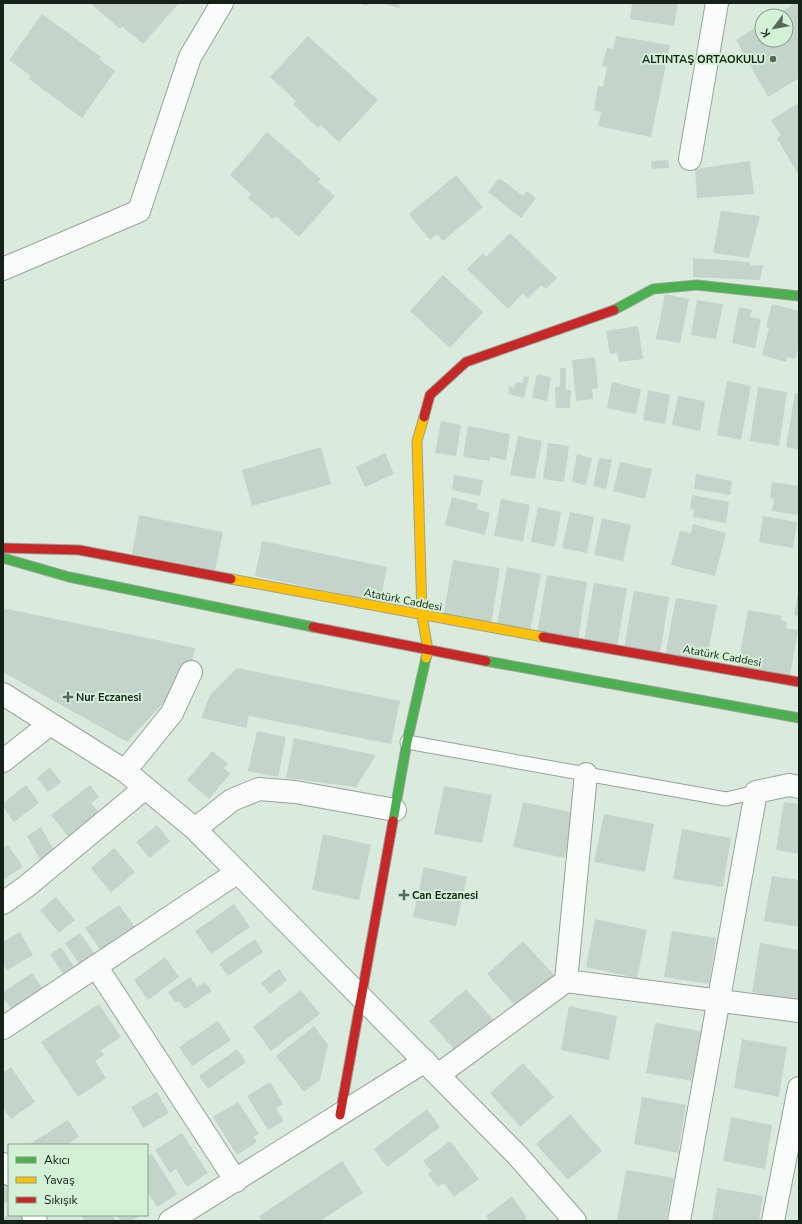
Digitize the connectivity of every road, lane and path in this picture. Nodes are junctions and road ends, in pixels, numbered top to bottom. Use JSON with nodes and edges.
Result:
{"nodes":[{"id":1,"x":222,"y":3,"type":"edge"},
{"id":2,"x":717,"y":3,"type":"edge"},
{"id":3,"x":690,"y":159,"type":"dead end"},
{"id":4,"x":3,"y":268,"type":"edge"},
{"id":5,"x":799,"y":296,"type":"edge"},
{"id":6,"x":3,"y":548,"type":"edge"},
{"id":7,"x":3,"y":558,"type":"edge"},
{"id":8,"x":422,"y":616,"type":"junction"},
{"id":9,"x":428,"y":650,"type":"junction"},
{"id":10,"x":191,"y":672,"type":"dead end"},
{"id":11,"x":799,"y":682,"type":"edge"},
{"id":12,"x":3,"y":694,"type":"edge"},
{"id":13,"x":799,"y":718,"type":"edge"},
{"id":14,"x":50,"y":724,"type":"junction"},
{"id":15,"x":407,"y":742,"type":"junction"},
{"id":16,"x":3,"y":761,"type":"edge"},
{"id":17,"x":125,"y":771,"type":"junction"},
{"id":18,"x":586,"y":774,"type":"junction"},
{"id":19,"x":799,"y":787,"type":"edge"},
{"id":20,"x":145,"y":788,"type":"junction"},
{"id":21,"x":756,"y":792,"type":"junction"},
{"id":22,"x":395,"y":810,"type":"junction"},
{"id":23,"x":195,"y":829,"type":"junction"},
{"id":24,"x":238,"y":872,"type":"junction"},
{"id":25,"x":3,"y":904,"type":"edge"},
{"id":26,"x":96,"y":966,"type":"junction"},
{"id":27,"x":566,"y":980,"type":"junction"},
{"id":28,"x":362,"y":998,"type":"junction"},
{"id":29,"x":719,"y":1001,"type":"junction"},
{"id":30,"x":799,"y":1011,"type":"edge"},
{"id":31,"x":3,"y":1028,"type":"edge"},
{"id":32,"x":431,"y":1068,"type":"junction"},
{"id":33,"x":799,"y":1088,"type":"edge"},
{"id":34,"x":340,"y":1115,"type":"junction"},
{"id":35,"x":236,"y":1181,"type":"junction"},
{"id":36,"x":170,"y":1221,"type":"edge"},
{"id":37,"x":575,"y":1221,"type":"edge"},
{"id":38,"x":679,"y":1221,"type":"edge"},
{"id":39,"x":773,"y":1221,"type":"edge"}],
"edges":[{"from":1,"to":4,"type":"street"},
{"from":2,"to":3,"type":"street"},
{"from":5,"to":8,"type":"main road"},
{"from":6,"to":8,"type":"main road","name":"Atatürk Caddesi"},
{"from":7,"to":9,"type":"main road"},
{"from":8,"to":9,"type":"main road"},
{"from":8,"to":11,"type":"main road","name":"Atatürk Caddesi"},
{"from":9,"to":13,"type":"main road"},
{"from":9,"to":15,"type":"main road"},
{"from":10,"to":17,"type":"street"},
{"from":12,"to":14,"type":"street"},
{"from":14,"to":16,"type":"street"},
{"from":14,"to":17,"type":"street"},
{"from":15,"to":18,"type":"lane"},
{"from":15,"to":22,"type":"main road"},
{"from":17,"to":20,"type":"street"},
{"from":18,"to":21,"type":"lane"},
{"from":18,"to":27,"type":"street"},
{"from":19,"to":21,"type":"street"},
{"from":20,"to":23,"type":"street"},
{"from":20,"to":25,"type":"street"},
{"from":21,"to":29,"type":"street"},
{"from":22,"to":23,"type":"street"},
{"from":22,"to":28,"type":"main road"},
{"from":23,"to":24,"type":"street"},
{"from":24,"to":26,"type":"street"},
{"from":24,"to":28,"type":"street"},
{"from":26,"to":31,"type":"street"},
{"from":26,"to":35,"type":"street"},
{"from":27,"to":29,"type":"street"},
{"from":27,"to":32,"type":"street"},
{"from":28,"to":32,"type":"street"},
{"from":28,"to":34,"type":"main road"},
{"from":29,"to":30,"type":"street"},
{"from":29,"to":38,"type":"street"},
{"from":32,"to":34,"type":"street"},
{"from":32,"to":37,"type":"street"},
{"from":33,"to":39,"type":"street"},
{"from":34,"to":35,"type":"street"},
{"from":35,"to":36,"type":"street"}]}
